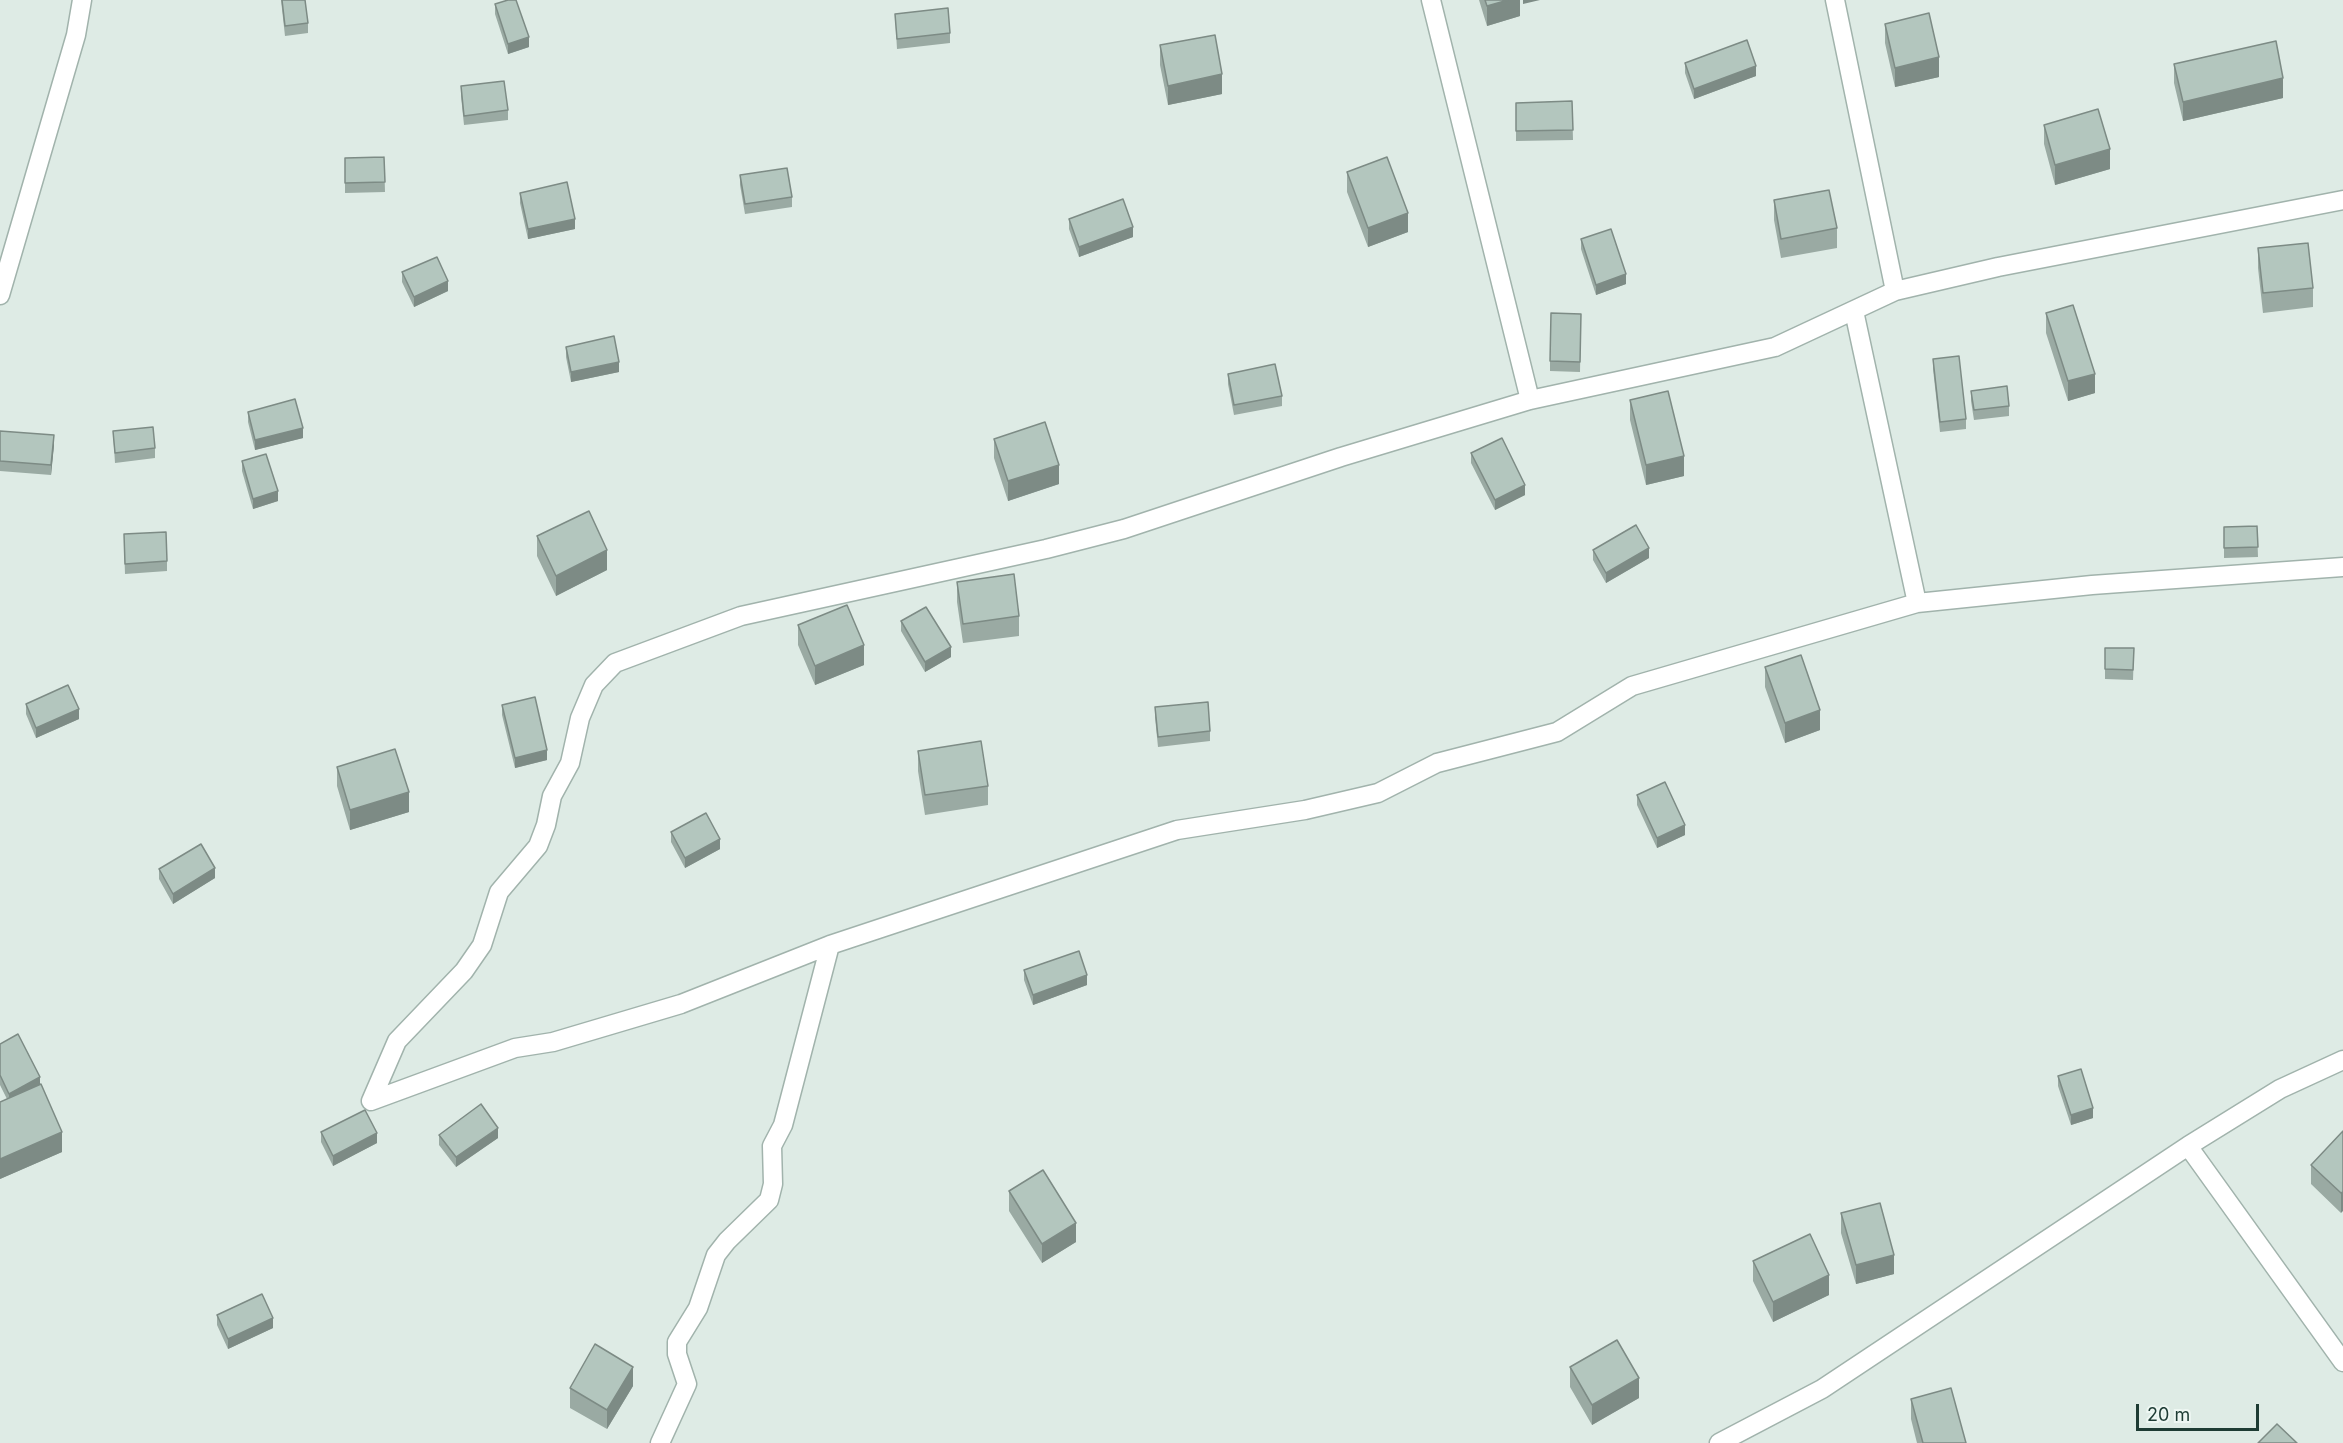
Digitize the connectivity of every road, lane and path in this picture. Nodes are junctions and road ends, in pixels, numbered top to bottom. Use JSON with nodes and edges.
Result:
{"nodes":[{"id":1,"x":82,"y":0,"type":"edge"},
{"id":2,"x":1431,"y":0,"type":"edge"},
{"id":3,"x":1835,"y":0,"type":"edge"},
{"id":4,"x":2343,"y":200,"type":"edge"},
{"id":5,"x":1895,"y":291,"type":"junction"},
{"id":6,"x":0,"y":295,"type":"edge"},
{"id":7,"x":1854,"y":310,"type":"junction"},
{"id":8,"x":1530,"y":400,"type":"junction"},
{"id":9,"x":2343,"y":567,"type":"edge"},
{"id":10,"x":1917,"y":603,"type":"junction"},
{"id":11,"x":830,"y":945,"type":"junction"},
{"id":12,"x":2343,"y":1060,"type":"edge"},
{"id":13,"x":2188,"y":1146,"type":"junction"},
{"id":14,"x":2343,"y":1362,"type":"edge"},
{"id":15,"x":660,"y":1443,"type":"edge"},
{"id":16,"x":1719,"y":1443,"type":"edge"}],
"edges":[{"from":1,"to":6,"type":"street"},
{"from":2,"to":8,"type":"street"},
{"from":3,"to":5,"type":"street"},
{"from":4,"to":5,"type":"street"},
{"from":5,"to":7,"type":"street"},
{"from":7,"to":8,"type":"street"},
{"from":7,"to":10,"type":"street"},
{"from":8,"to":11,"type":"street"},
{"from":9,"to":10,"type":"street"},
{"from":10,"to":11,"type":"street"},
{"from":11,"to":15,"type":"street"},
{"from":12,"to":13,"type":"street"},
{"from":13,"to":14,"type":"street"},
{"from":13,"to":16,"type":"street"}]}
